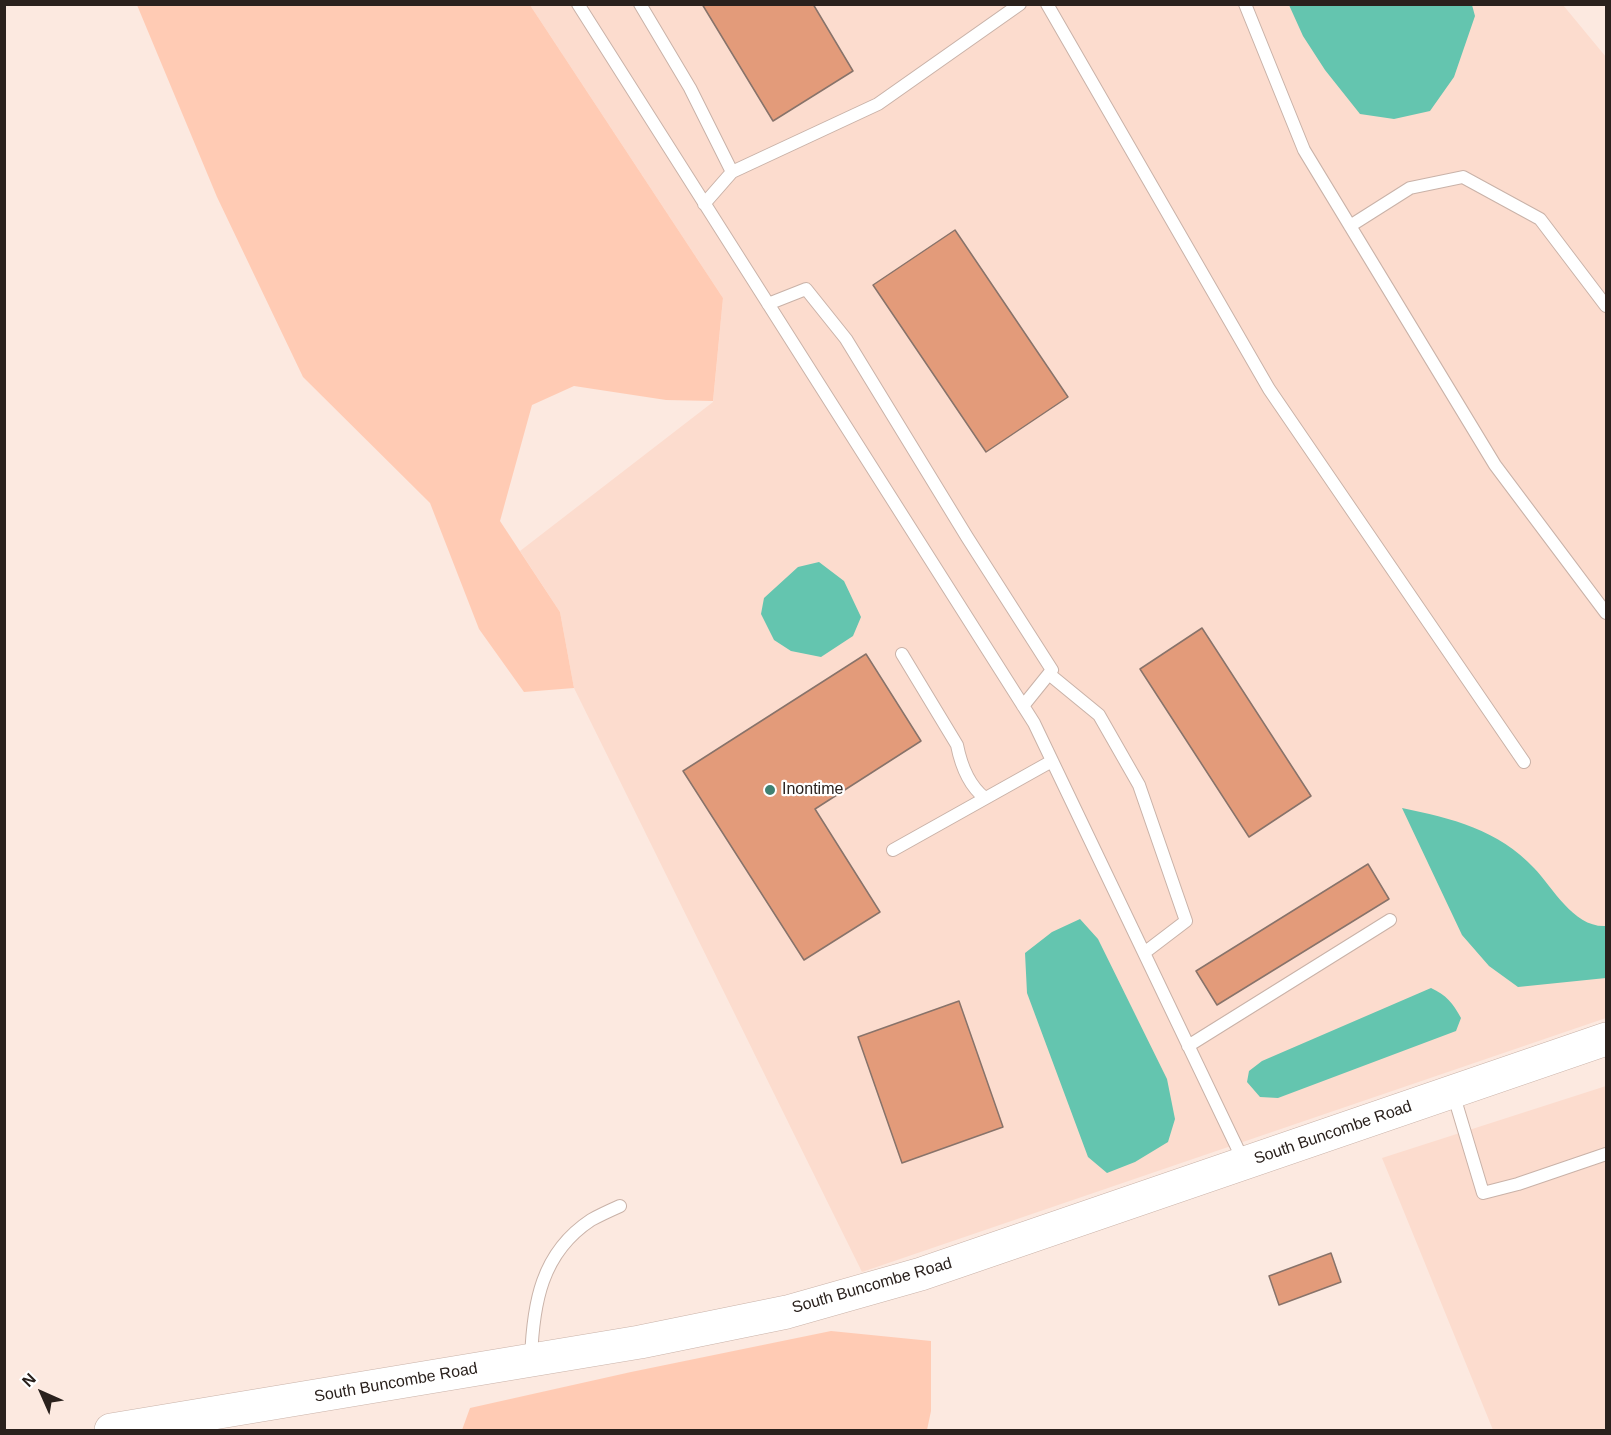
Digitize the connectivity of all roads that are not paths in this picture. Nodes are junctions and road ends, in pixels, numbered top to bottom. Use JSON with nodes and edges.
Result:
{"nodes":[{"id":1,"x":578,"y":4,"type":"edge"},
{"id":2,"x":640,"y":4,"type":"edge"},
{"id":3,"x":1020,"y":4,"type":"edge"},
{"id":4,"x":1047,"y":4,"type":"edge"},
{"id":5,"x":1245,"y":4,"type":"edge"},
{"id":6,"x":732,"y":171,"type":"junction"},
{"id":7,"x":704,"y":204,"type":"junction"},
{"id":8,"x":1350,"y":226,"type":"junction"},
{"id":9,"x":768,"y":304,"type":"junction"},
{"id":10,"x":1606,"y":306,"type":"edge"},
{"id":11,"x":1606,"y":613,"type":"edge"},
{"id":12,"x":902,"y":654,"type":"dead end"},
{"id":13,"x":1049,"y":674,"type":"junction"},
{"id":14,"x":1023,"y":706,"type":"junction"},
{"id":15,"x":1052,"y":761,"type":"junction"},
{"id":16,"x":1524,"y":762,"type":"dead end"},
{"id":17,"x":985,"y":798,"type":"junction"},
{"id":18,"x":892,"y":850,"type":"dead end"},
{"id":19,"x":1390,"y":920,"type":"dead end"},
{"id":20,"x":1144,"y":953,"type":"junction"},
{"id":21,"x":1606,"y":1039,"type":"edge"},
{"id":22,"x":1188,"y":1047,"type":"junction"},
{"id":23,"x":1453,"y":1092,"type":"junction"},
{"id":24,"x":1606,"y":1154,"type":"edge"},
{"id":25,"x":1244,"y":1163,"type":"junction"},
{"id":26,"x":620,"y":1206,"type":"dead end"},
{"id":27,"x":531,"y":1360,"type":"junction"},
{"id":28,"x":111,"y":1431,"type":"edge"}],
"edges":[{"from":1,"to":7,"type":"lane"},
{"from":2,"to":6,"type":"lane"},
{"from":3,"to":6,"type":"lane"},
{"from":4,"to":16,"type":"lane"},
{"from":5,"to":8,"type":"lane"},
{"from":6,"to":7,"type":"lane"},
{"from":7,"to":9,"type":"lane"},
{"from":8,"to":10,"type":"lane"},
{"from":8,"to":11,"type":"lane"},
{"from":9,"to":13,"type":"lane"},
{"from":9,"to":14,"type":"lane"},
{"from":12,"to":17,"type":"lane"},
{"from":13,"to":14,"type":"lane"},
{"from":13,"to":20,"type":"lane"},
{"from":14,"to":15,"type":"lane"},
{"from":15,"to":17,"type":"lane"},
{"from":15,"to":20,"type":"lane"},
{"from":17,"to":18,"type":"lane"},
{"from":19,"to":22,"type":"lane"},
{"from":20,"to":22,"type":"lane"},
{"from":21,"to":23,"type":"main road","name":"South Buncombe Road"},
{"from":22,"to":25,"type":"lane"},
{"from":23,"to":24,"type":"lane"},
{"from":23,"to":25,"type":"main road","name":"South Buncombe Road"},
{"from":25,"to":27,"type":"main road","name":"South Buncombe Road"},
{"from":26,"to":27,"type":"lane"},
{"from":27,"to":28,"type":"main road","name":"South Buncombe Road"}]}
